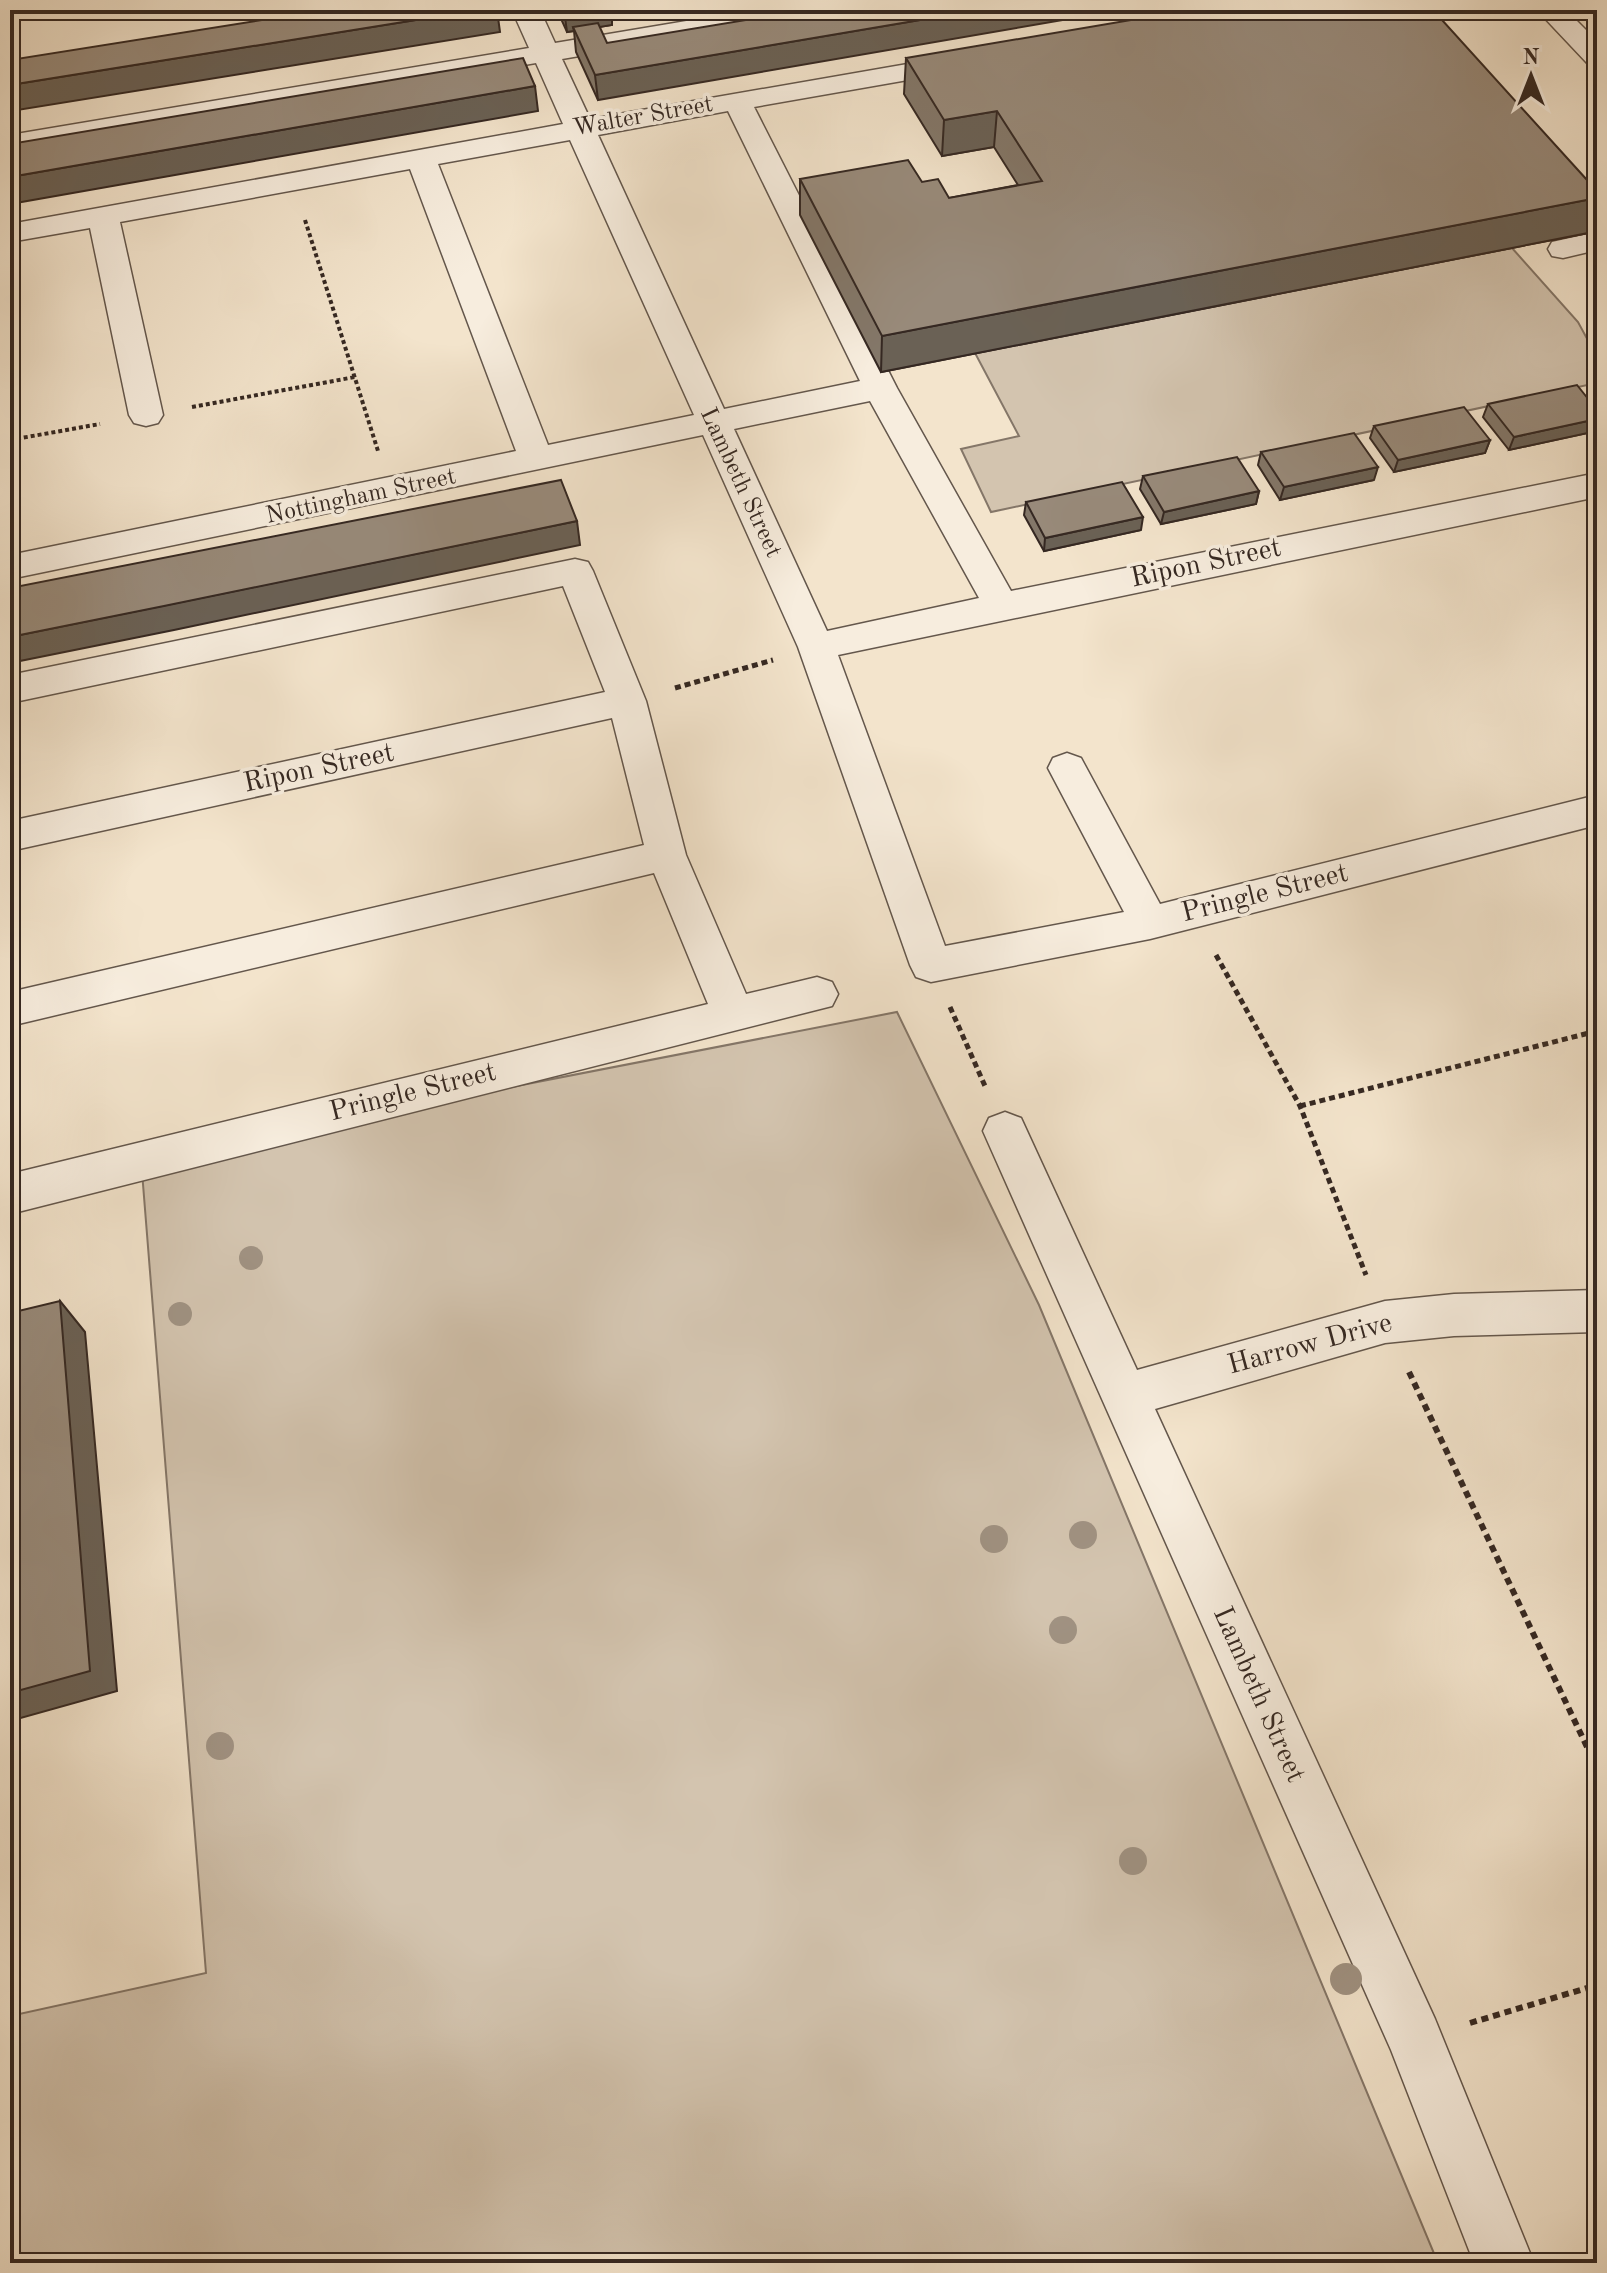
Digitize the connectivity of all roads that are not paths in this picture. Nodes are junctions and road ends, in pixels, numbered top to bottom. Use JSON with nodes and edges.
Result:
{"nodes":[{"id":1,"x":526,"y":10,"type":"edge"},
{"id":2,"x":801,"y":10,"type":"edge"},
{"id":3,"x":1551,"y":10,"type":"edge"},
{"id":4,"x":546,"y":54,"type":"junction"},
{"id":5,"x":999,"y":57,"type":"edge"},
{"id":6,"x":1597,"y":57,"type":"edge"},
{"id":7,"x":737,"y":101,"type":"junction"},
{"id":8,"x":582,"y":128,"type":"junction"},
{"id":9,"x":10,"y":144,"type":"edge"},
{"id":10,"x":421,"y":158,"type":"junction"},
{"id":11,"x":103,"y":216,"type":"junction"},
{"id":12,"x":10,"y":233,"type":"edge"},
{"id":13,"x":1597,"y":241,"type":"edge"},
{"id":14,"x":1563,"y":249,"type":"dead end"},
{"id":15,"x":880,"y":388,"type":"junction"},
{"id":16,"x":146,"y":415,"type":"dead end"},
{"id":17,"x":712,"y":422,"type":"junction"},
{"id":18,"x":537,"y":461,"type":"junction"},
{"id":19,"x":1597,"y":485,"type":"edge"},
{"id":20,"x":10,"y":567,"type":"edge"},
{"id":21,"x":1001,"y":606,"type":"junction"},
{"id":22,"x":816,"y":647,"type":"junction"},
{"id":23,"x":10,"y":689,"type":"edge"},
{"id":24,"x":627,"y":701,"type":"junction"},
{"id":25,"x":1067,"y":768,"type":"dead end"},
{"id":26,"x":1597,"y":810,"type":"edge"},
{"id":27,"x":10,"y":836,"type":"edge"},
{"id":28,"x":666,"y":855,"type":"junction"},
{"id":29,"x":1150,"y":923,"type":"junction"},
{"id":30,"x":931,"y":965,"type":"joint"},
{"id":31,"x":817,"y":994,"type":"dead end"},
{"id":32,"x":10,"y":1009,"type":"edge"},
{"id":33,"x":733,"y":1014,"type":"junction"},
{"id":34,"x":1005,"y":1131,"type":"road end"},
{"id":35,"x":10,"y":1194,"type":"edge"},
{"id":36,"x":1597,"y":1311,"type":"edge"},
{"id":37,"x":1122,"y":1396,"type":"junction"},
{"id":38,"x":1504,"y":2263,"type":"edge"}],
"edges":[{"from":1,"to":4,"type":"street","name":"Lambeth Street"},
{"from":2,"to":4,"type":"street"},
{"from":3,"to":6,"type":"street"},
{"from":4,"to":8,"type":"street","name":"Lambeth Street"},
{"from":4,"to":9,"type":"street"},
{"from":5,"to":7,"type":"street","name":"Walter Street"},
{"from":7,"to":8,"type":"street","name":"Walter Street"},
{"from":7,"to":15,"type":"street"},
{"from":8,"to":10,"type":"street","name":"Walter Street"},
{"from":8,"to":17,"type":"street","name":"Lambeth Street"},
{"from":10,"to":11,"type":"street","name":"Walter Street"},
{"from":10,"to":18,"type":"street"},
{"from":11,"to":12,"type":"street","name":"Walter Street"},
{"from":11,"to":16,"type":"street"},
{"from":13,"to":14,"type":"street"},
{"from":15,"to":17,"type":"street","name":"Nottingham Street"},
{"from":15,"to":21,"type":"street"},
{"from":17,"to":18,"type":"street","name":"Nottingham Street"},
{"from":17,"to":22,"type":"street","name":"Lambeth Street"},
{"from":18,"to":20,"type":"street","name":"Nottingham Street"},
{"from":19,"to":21,"type":"street","name":"Ripon Street"},
{"from":21,"to":22,"type":"street","name":"Ripon Street"},
{"from":22,"to":30,"type":"street","name":"Lambeth Street"},
{"from":23,"to":24,"type":"street"},
{"from":24,"to":27,"type":"street","name":"Ripon Street"},
{"from":24,"to":28,"type":"street"},
{"from":25,"to":29,"type":"street"},
{"from":26,"to":29,"type":"street","name":"Pringle Street"},
{"from":28,"to":32,"type":"street"},
{"from":28,"to":33,"type":"street"},
{"from":29,"to":30,"type":"street","name":"Pringle Street"},
{"from":31,"to":33,"type":"street","name":"Pringle Street"},
{"from":33,"to":35,"type":"street","name":"Pringle Street"},
{"from":34,"to":37,"type":"street","name":"Lambeth Street"},
{"from":36,"to":37,"type":"street","name":"Harrow Drive"},
{"from":37,"to":38,"type":"street","name":"Lambeth Street"}]}
